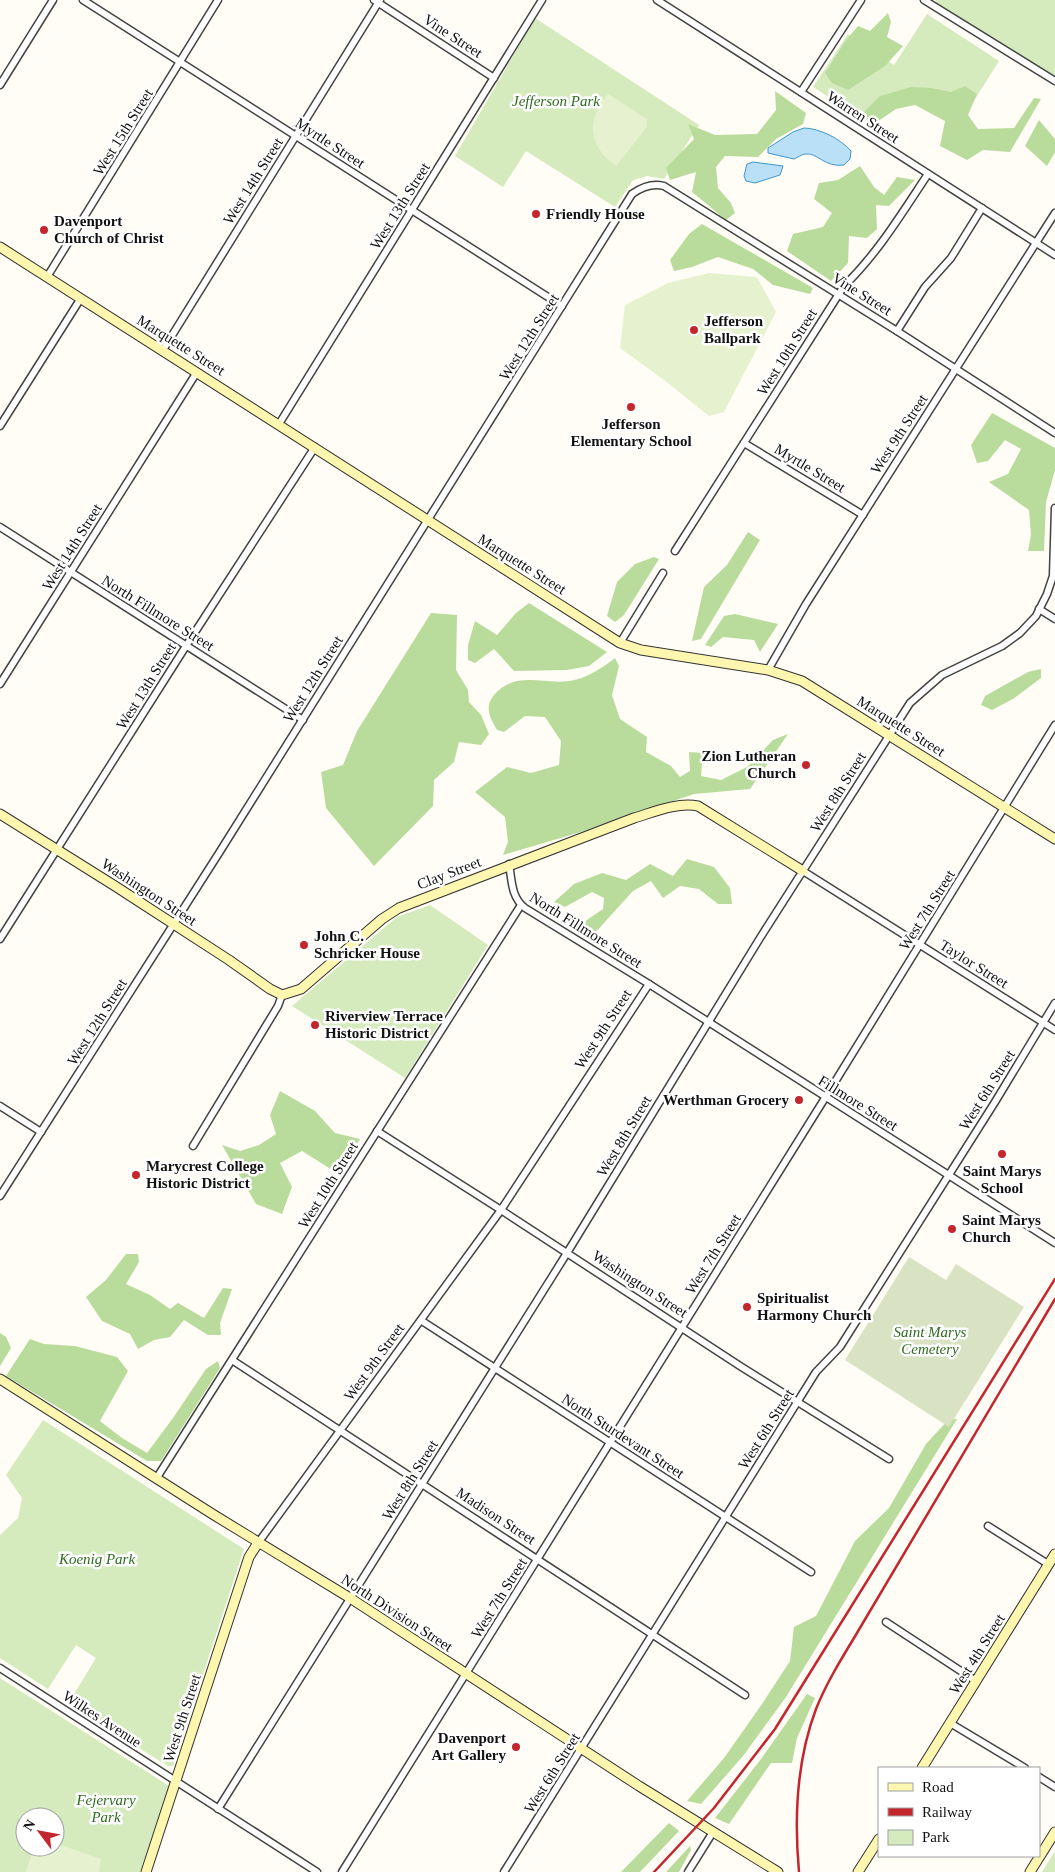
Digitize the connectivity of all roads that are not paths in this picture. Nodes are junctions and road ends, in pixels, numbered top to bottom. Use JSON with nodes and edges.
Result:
{"nodes":[{"id":1,"x":53,"y":0,"type":"edge"},
{"id":2,"x":83,"y":0,"type":"edge"},
{"id":3,"x":218,"y":0,"type":"edge"},
{"id":4,"x":542,"y":0,"type":"edge"},
{"id":5,"x":657,"y":0,"type":"edge"},
{"id":6,"x":860,"y":0,"type":"edge"},
{"id":7,"x":924,"y":0,"type":"edge"},
{"id":8,"x":378,"y":1,"type":"edge"},
{"id":9,"x":181,"y":62,"type":"junction"},
{"id":10,"x":494,"y":78,"type":"junction"},
{"id":11,"x":1055,"y":81,"type":"edge"},
{"id":12,"x":0,"y":85,"type":"edge"},
{"id":13,"x":801,"y":92,"type":"junction"},
{"id":14,"x":296,"y":136,"type":"junction"},
{"id":15,"x":928,"y":174,"type":"junction"},
{"id":16,"x":653,"y":185,"type":"joint"},
{"id":17,"x":982,"y":208,"type":"junction"},
{"id":18,"x":412,"y":210,"type":"junction"},
{"id":19,"x":1055,"y":213,"type":"edge"},
{"id":20,"x":1036,"y":243,"type":"junction"},
{"id":21,"x":0,"y":247,"type":"edge"},
{"id":22,"x":1055,"y":255,"type":"edge"},
{"id":23,"x":47,"y":277,"type":"junction"},
{"id":24,"x":839,"y":294,"type":"junction"},
{"id":25,"x":81,"y":298,"type":"junction"},
{"id":26,"x":562,"y":306,"type":"junction"},
{"id":27,"x":897,"y":331,"type":"junction"},
{"id":28,"x":163,"y":350,"type":"junction"},
{"id":29,"x":956,"y":369,"type":"junction"},
{"id":30,"x":197,"y":372,"type":"junction"},
{"id":31,"x":279,"y":424,"type":"junction"},
{"id":32,"x":0,"y":426,"type":"edge"},
{"id":33,"x":1055,"y":434,"type":"edge"},
{"id":34,"x":744,"y":443,"type":"junction"},
{"id":35,"x":315,"y":447,"type":"junction"},
{"id":36,"x":1055,"y":508,"type":"edge"},
{"id":37,"x":863,"y":515,"type":"junction"},
{"id":38,"x":428,"y":520,"type":"junction"},
{"id":39,"x":0,"y":528,"type":"edge"},
{"id":40,"x":676,"y":551,"type":"dead end"},
{"id":41,"x":70,"y":573,"type":"junction"},
{"id":42,"x":663,"y":573,"type":"dead end"},
{"id":43,"x":1039,"y":609,"type":"junction"},
{"id":44,"x":1055,"y":619,"type":"edge"},
{"id":45,"x":620,"y":643,"type":"junction"},
{"id":46,"x":186,"y":646,"type":"junction"},
{"id":47,"x":768,"y":670,"type":"junction"},
{"id":48,"x":0,"y":684,"type":"edge"},
{"id":49,"x":303,"y":720,"type":"junction"},
{"id":50,"x":1055,"y":725,"type":"edge"},
{"id":51,"x":889,"y":735,"type":"junction"},
{"id":52,"x":1005,"y":807,"type":"junction"},
{"id":53,"x":0,"y":814,"type":"edge"},
{"id":54,"x":1055,"y":838,"type":"edge"},
{"id":55,"x":57,"y":849,"type":"junction"},
{"id":56,"x":509,"y":864,"type":"junction"},
{"id":57,"x":803,"y":871,"type":"junction"},
{"id":58,"x":521,"y":905,"type":"junction"},
{"id":59,"x":173,"y":924,"type":"junction"},
{"id":60,"x":0,"y":940,"type":"edge"},
{"id":61,"x":920,"y":945,"type":"junction"},
{"id":62,"x":649,"y":984,"type":"junction"},
{"id":63,"x":282,"y":995,"type":"junction"},
{"id":64,"x":1055,"y":1003,"type":"edge"},
{"id":65,"x":708,"y":1022,"type":"junction"},
{"id":66,"x":1043,"y":1022,"type":"junction"},
{"id":67,"x":1055,"y":1030,"type":"edge"},
{"id":68,"x":825,"y":1098,"type":"junction"},
{"id":69,"x":0,"y":1106,"type":"edge"},
{"id":70,"x":41,"y":1132,"type":"junction"},
{"id":71,"x":377,"y":1132,"type":"junction"},
{"id":72,"x":193,"y":1146,"type":"dead end"},
{"id":73,"x":949,"y":1175,"type":"junction"},
{"id":74,"x":0,"y":1196,"type":"edge"},
{"id":75,"x":501,"y":1210,"type":"junction"},
{"id":76,"x":1055,"y":1243,"type":"edge"},
{"id":77,"x":567,"y":1253,"type":"junction"},
{"id":78,"x":422,"y":1321,"type":"junction"},
{"id":79,"x":681,"y":1328,"type":"junction"},
{"id":80,"x":232,"y":1360,"type":"junction"},
{"id":81,"x":495,"y":1368,"type":"junction"},
{"id":82,"x":0,"y":1379,"type":"edge"},
{"id":83,"x":798,"y":1402,"type":"junction"},
{"id":84,"x":341,"y":1430,"type":"junction"},
{"id":85,"x":610,"y":1442,"type":"junction"},
{"id":86,"x":889,"y":1459,"type":"dead end"},
{"id":87,"x":156,"y":1478,"type":"junction"},
{"id":88,"x":422,"y":1483,"type":"junction"},
{"id":89,"x":726,"y":1517,"type":"junction"},
{"id":90,"x":988,"y":1526,"type":"dead end"},
{"id":91,"x":258,"y":1543,"type":"junction"},
{"id":92,"x":1055,"y":1554,"type":"edge"},
{"id":93,"x":539,"y":1559,"type":"junction"},
{"id":94,"x":1048,"y":1564,"type":"junction"},
{"id":95,"x":811,"y":1572,"type":"dead end"},
{"id":96,"x":350,"y":1598,"type":"junction"},
{"id":97,"x":886,"y":1622,"type":"dead end"},
{"id":98,"x":653,"y":1633,"type":"junction"},
{"id":99,"x":0,"y":1668,"type":"edge"},
{"id":100,"x":466,"y":1673,"type":"junction"},
{"id":101,"x":976,"y":1681,"type":"junction"},
{"id":102,"x":745,"y":1694,"type":"dead end"},
{"id":103,"x":950,"y":1723,"type":"junction"},
{"id":104,"x":582,"y":1749,"type":"junction"},
{"id":105,"x":923,"y":1767,"type":"edge"},
{"id":106,"x":1023,"y":1767,"type":"edge"},
{"id":107,"x":1040,"y":1777,"type":"edge"},
{"id":108,"x":176,"y":1782,"type":"junction"},
{"id":109,"x":1055,"y":1786,"type":"edge"},
{"id":110,"x":218,"y":1809,"type":"junction"},
{"id":111,"x":713,"y":1832,"type":"junction"},
{"id":112,"x":1055,"y":1832,"type":"edge"},
{"id":113,"x":878,"y":1841,"type":"edge"},
{"id":114,"x":1040,"y":1856,"type":"edge"},
{"id":115,"x":1039,"y":1857,"type":"edge"},
{"id":116,"x":146,"y":1872,"type":"edge"},
{"id":117,"x":317,"y":1872,"type":"edge"},
{"id":118,"x":342,"y":1872,"type":"edge"},
{"id":119,"x":504,"y":1872,"type":"edge"},
{"id":120,"x":688,"y":1872,"type":"edge"},
{"id":121,"x":778,"y":1872,"type":"edge"},
{"id":122,"x":858,"y":1872,"type":"edge"},
{"id":123,"x":1030,"y":1872,"type":"edge"}],
"edges":[{"from":1,"to":12,"type":"street"},
{"from":2,"to":9,"type":"street","name":"Myrtle Street"},
{"from":3,"to":9,"type":"street","name":"West 15th Street"},
{"from":4,"to":10,"type":"street","name":"West 13th Street"},
{"from":5,"to":13,"type":"street","name":"Warren Street"},
{"from":6,"to":13,"type":"street"},
{"from":7,"to":11,"type":"street"},
{"from":8,"to":10,"type":"street","name":"Vine Street"},
{"from":8,"to":14,"type":"street","name":"West 14th Street"},
{"from":9,"to":14,"type":"street","name":"Myrtle Street"},
{"from":9,"to":23,"type":"street","name":"West 15th Street"},
{"from":10,"to":18,"type":"street","name":"West 13th Street"},
{"from":13,"to":15,"type":"street","name":"Warren Street"},
{"from":14,"to":18,"type":"street","name":"Myrtle Street"},
{"from":14,"to":28,"type":"street","name":"West 14th Street"},
{"from":15,"to":17,"type":"street","name":"Warren Street"},
{"from":15,"to":24,"type":"street","name":"West 10th Street"},
{"from":16,"to":24,"type":"street","name":"Vine Street"},
{"from":16,"to":26,"type":"street","name":"West 12th Street"},
{"from":17,"to":20,"type":"street","name":"Warren Street"},
{"from":17,"to":27,"type":"street"},
{"from":18,"to":26,"type":"street","name":"Myrtle Street"},
{"from":18,"to":31,"type":"street","name":"West 13th Street"},
{"from":19,"to":20,"type":"street","name":"West 9th Street"},
{"from":20,"to":22,"type":"street","name":"Warren Street"},
{"from":20,"to":29,"type":"street","name":"West 9th Street"},
{"from":21,"to":23,"type":"street","name":"Marquette Street"},
{"from":23,"to":25,"type":"street","name":"Marquette Street"},
{"from":24,"to":27,"type":"street","name":"Vine Street"},
{"from":24,"to":34,"type":"street","name":"West 10th Street"},
{"from":25,"to":28,"type":"street","name":"Marquette Street"},
{"from":25,"to":32,"type":"street"},
{"from":26,"to":38,"type":"street","name":"West 12th Street"},
{"from":27,"to":29,"type":"street","name":"Vine Street"},
{"from":28,"to":30,"type":"street","name":"Marquette Street"},
{"from":29,"to":33,"type":"street","name":"Vine Street"},
{"from":29,"to":37,"type":"street","name":"West 9th Street"},
{"from":30,"to":31,"type":"street","name":"Marquette Street"},
{"from":30,"to":41,"type":"street","name":"West 14th Street"},
{"from":31,"to":35,"type":"street","name":"Marquette Street"},
{"from":34,"to":37,"type":"street","name":"Myrtle Street"},
{"from":34,"to":40,"type":"street","name":"West 10th Street"},
{"from":35,"to":38,"type":"street","name":"Marquette Street"},
{"from":35,"to":46,"type":"street","name":"West 13th Street"},
{"from":36,"to":43,"type":"street","name":"West 8th Street"},
{"from":37,"to":47,"type":"street","name":"West 9th Street"},
{"from":38,"to":45,"type":"street","name":"Marquette Street"},
{"from":38,"to":49,"type":"street","name":"West 12th Street"},
{"from":39,"to":41,"type":"street","name":"North Fillmore Street"},
{"from":41,"to":46,"type":"street","name":"North Fillmore Street"},
{"from":41,"to":48,"type":"street","name":"West 14th Street"},
{"from":42,"to":45,"type":"street"},
{"from":43,"to":44,"type":"street"},
{"from":43,"to":51,"type":"street","name":"West 8th Street"},
{"from":45,"to":47,"type":"street","name":"Marquette Street"},
{"from":46,"to":49,"type":"street","name":"North Fillmore Street"},
{"from":46,"to":55,"type":"street","name":"West 13th Street"},
{"from":47,"to":51,"type":"street","name":"Marquette Street"},
{"from":49,"to":59,"type":"street","name":"West 12th Street"},
{"from":50,"to":52,"type":"street","name":"West 7th Street"},
{"from":51,"to":52,"type":"street","name":"Marquette Street"},
{"from":51,"to":57,"type":"street","name":"West 8th Street"},
{"from":52,"to":54,"type":"street","name":"Marquette Street"},
{"from":52,"to":61,"type":"street","name":"West 7th Street"},
{"from":53,"to":55,"type":"street","name":"Washington Street"},
{"from":55,"to":59,"type":"street","name":"Washington Street"},
{"from":55,"to":60,"type":"street","name":"West 13th Street"},
{"from":56,"to":57,"type":"street","name":"Clay Street"},
{"from":56,"to":58,"type":"street","name":"North Fillmore Street"},
{"from":56,"to":63,"type":"street","name":"Clay Street"},
{"from":57,"to":61,"type":"street","name":"Taylor Street"},
{"from":57,"to":65,"type":"street","name":"West 8th Street"},
{"from":58,"to":62,"type":"street","name":"North Fillmore Street"},
{"from":58,"to":71,"type":"street","name":"West 10th Street"},
{"from":59,"to":63,"type":"street","name":"Washington Street"},
{"from":59,"to":70,"type":"street","name":"West 12th Street"},
{"from":61,"to":66,"type":"street","name":"Taylor Street"},
{"from":61,"to":68,"type":"street","name":"West 7th Street"},
{"from":62,"to":65,"type":"street","name":"Fillmore Street"},
{"from":62,"to":75,"type":"street","name":"West 9th Street"},
{"from":63,"to":72,"type":"street"},
{"from":64,"to":66,"type":"street","name":"West 6th Street"},
{"from":65,"to":68,"type":"street","name":"Fillmore Street"},
{"from":65,"to":77,"type":"street","name":"West 8th Street"},
{"from":66,"to":67,"type":"street","name":"Taylor Street"},
{"from":66,"to":73,"type":"street","name":"West 6th Street"},
{"from":68,"to":73,"type":"street","name":"Fillmore Street"},
{"from":68,"to":79,"type":"street","name":"West 7th Street"},
{"from":69,"to":70,"type":"street"},
{"from":70,"to":74,"type":"street","name":"West 12th Street"},
{"from":71,"to":75,"type":"street","name":"Washington Street"},
{"from":71,"to":80,"type":"street","name":"West 10th Street"},
{"from":73,"to":76,"type":"street","name":"Fillmore Street"},
{"from":73,"to":83,"type":"street","name":"West 6th Street"},
{"from":75,"to":77,"type":"street","name":"Washington Street"},
{"from":75,"to":78,"type":"street","name":"West 9th Street"},
{"from":77,"to":79,"type":"street","name":"Washington Street"},
{"from":77,"to":81,"type":"street","name":"West 8th Street"},
{"from":78,"to":81,"type":"street","name":"North Sturdevant Street"},
{"from":78,"to":84,"type":"street","name":"West 9th Street"},
{"from":79,"to":83,"type":"street","name":"Washington Street"},
{"from":79,"to":85,"type":"street","name":"West 7th Street"},
{"from":80,"to":84,"type":"street","name":"Madison Street"},
{"from":80,"to":87,"type":"street","name":"West 10th Street"},
{"from":81,"to":85,"type":"street","name":"North Sturdevant Street"},
{"from":81,"to":88,"type":"street","name":"West 8th Street"},
{"from":82,"to":87,"type":"street","name":"North Division Street"},
{"from":83,"to":86,"type":"street","name":"Washington Street"},
{"from":83,"to":89,"type":"street","name":"West 6th Street"},
{"from":84,"to":88,"type":"street","name":"Madison Street"},
{"from":84,"to":91,"type":"street","name":"West 9th Street"},
{"from":85,"to":89,"type":"street","name":"North Sturdevant Street"},
{"from":85,"to":93,"type":"street","name":"West 7th Street"},
{"from":87,"to":91,"type":"street","name":"North Division Street"},
{"from":88,"to":93,"type":"street","name":"Madison Street"},
{"from":88,"to":96,"type":"street","name":"West 8th Street"},
{"from":89,"to":95,"type":"street","name":"North Sturdevant Street"},
{"from":89,"to":98,"type":"street","name":"West 6th Street"},
{"from":90,"to":94,"type":"street"},
{"from":91,"to":96,"type":"street","name":"North Division Street"},
{"from":91,"to":108,"type":"street","name":"West 9th Street"},
{"from":92,"to":94,"type":"street","name":"West 4th Street"},
{"from":93,"to":98,"type":"street","name":"Madison Street"},
{"from":93,"to":100,"type":"street","name":"West 7th Street"},
{"from":94,"to":101,"type":"street","name":"West 4th Street"},
{"from":96,"to":100,"type":"street","name":"North Division Street"},
{"from":96,"to":110,"type":"street","name":"West 8th Street"},
{"from":97,"to":101,"type":"street"},
{"from":98,"to":102,"type":"street","name":"Madison Street"},
{"from":98,"to":104,"type":"street","name":"West 6th Street"},
{"from":99,"to":108,"type":"street","name":"Wilkes Avenue"},
{"from":100,"to":104,"type":"street","name":"North Division Street"},
{"from":100,"to":118,"type":"street","name":"West 7th Street"},
{"from":101,"to":103,"type":"street","name":"West 4th Street"},
{"from":103,"to":105,"type":"street","name":"West 4th Street"},
{"from":103,"to":106,"type":"street"},
{"from":104,"to":111,"type":"street","name":"North Division Street"},
{"from":104,"to":119,"type":"street","name":"West 6th Street"},
{"from":107,"to":109,"type":"street"},
{"from":108,"to":110,"type":"street","name":"Wilkes Avenue"},
{"from":108,"to":116,"type":"street","name":"West 9th Street"},
{"from":110,"to":117,"type":"street","name":"Wilkes Avenue"},
{"from":111,"to":120,"type":"street"},
{"from":111,"to":121,"type":"street","name":"North Division Street"},
{"from":112,"to":114,"type":"street"},
{"from":113,"to":122,"type":"street"},
{"from":115,"to":123,"type":"street"}]}
